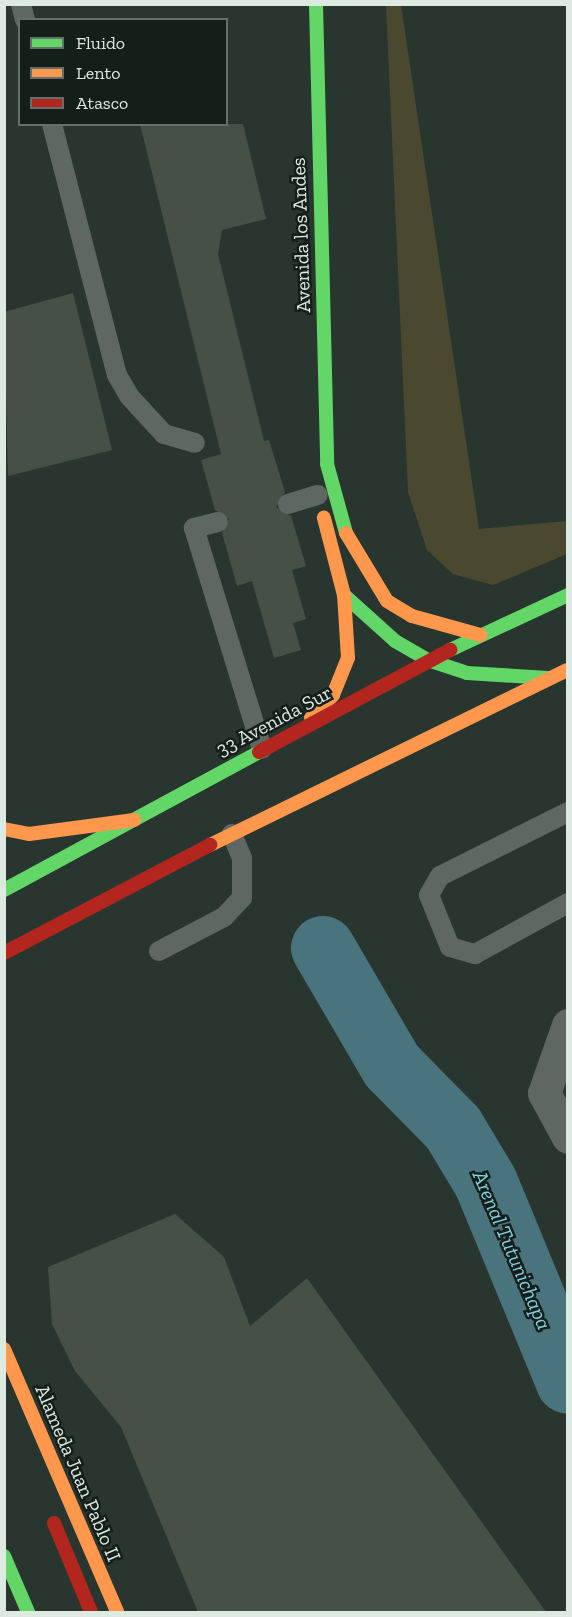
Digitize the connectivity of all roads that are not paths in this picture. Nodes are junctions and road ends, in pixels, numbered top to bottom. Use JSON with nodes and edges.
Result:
{"nodes":[{"id":1,"x":316,"y":4,"type":"edge"},
{"id":2,"x":53,"y":126,"type":"edge"},
{"id":3,"x":195,"y":442,"type":"dead end"},
{"id":4,"x":327,"y":464,"type":"junction"},
{"id":5,"x":318,"y":495,"type":"junction"},
{"id":6,"x":288,"y":504,"type":"dead end"},
{"id":7,"x":218,"y":522,"type":"dead end"},
{"id":8,"x":344,"y":594,"type":"junction"},
{"id":9,"x":567,"y":595,"type":"edge"},
{"id":10,"x":480,"y":635,"type":"junction"},
{"id":11,"x":428,"y":660,"type":"junction"},
{"id":12,"x":567,"y":670,"type":"edge"},
{"id":13,"x":552,"y":678,"type":"junction"},
{"id":14,"x":299,"y":730,"type":"junction"},
{"id":15,"x":262,"y":749,"type":"junction"},
{"id":16,"x":567,"y":812,"type":"edge"},
{"id":17,"x":134,"y":820,"type":"junction"},
{"id":18,"x":4,"y":829,"type":"edge"},
{"id":19,"x":232,"y":834,"type":"junction"},
{"id":20,"x":4,"y":890,"type":"edge"},
{"id":21,"x":567,"y":903,"type":"edge"},
{"id":22,"x":159,"y":951,"type":"dead end"},
{"id":23,"x":4,"y":953,"type":"edge"},
{"id":24,"x":567,"y":1025,"type":"edge"},
{"id":25,"x":567,"y":1137,"type":"edge"},
{"id":26,"x":4,"y":1349,"type":"edge"},
{"id":27,"x":45,"y":1503,"type":"dead end"},
{"id":28,"x":4,"y":1556,"type":"edge"},
{"id":29,"x":28,"y":1612,"type":"edge"},
{"id":30,"x":91,"y":1612,"type":"edge"},
{"id":31,"x":117,"y":1612,"type":"edge"}],
"edges":[{"from":1,"to":4,"type":"street","name":"Avenida los Andes"},
{"from":2,"to":3,"type":"lane"},
{"from":4,"to":5,"type":"street","name":"Avenida los Andes"},
{"from":4,"to":10,"type":"street","name":"Avenida los Andes"},
{"from":5,"to":6,"type":"lane"},
{"from":5,"to":8,"type":"street"},
{"from":7,"to":15,"type":"lane"},
{"from":8,"to":11,"type":"street"},
{"from":8,"to":14,"type":"street"},
{"from":9,"to":10,"type":"street","name":"33 Avenida Sur"},
{"from":10,"to":11,"type":"street","name":"33 Avenida Sur"},
{"from":11,"to":13,"type":"street"},
{"from":11,"to":14,"type":"street","name":"33 Avenida Sur"},
{"from":12,"to":13,"type":"street"},
{"from":13,"to":19,"type":"street"},
{"from":14,"to":15,"type":"street","name":"33 Avenida Sur"},
{"from":15,"to":17,"type":"street","name":"33 Avenida Sur"},
{"from":16,"to":21,"type":"lane"},
{"from":17,"to":18,"type":"street"},
{"from":17,"to":20,"type":"street","name":"33 Avenida Sur"},
{"from":19,"to":22,"type":"lane"},
{"from":19,"to":23,"type":"street"},
{"from":24,"to":25,"type":"street"},
{"from":26,"to":31,"type":"street","name":"Alameda Juan Pablo II"},
{"from":27,"to":30,"type":"street"},
{"from":28,"to":29,"type":"street"}]}
